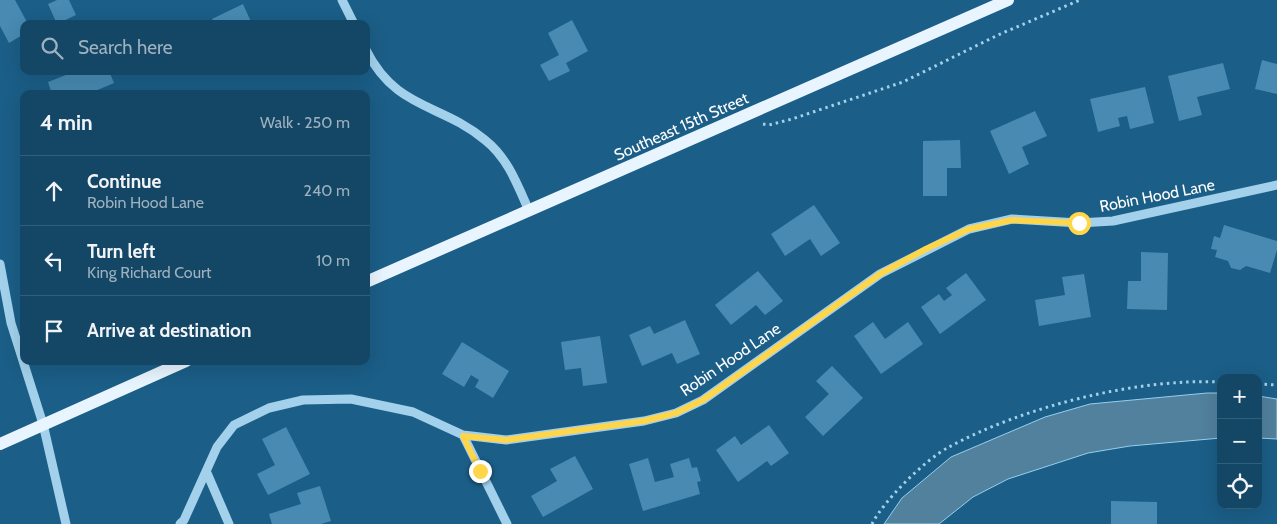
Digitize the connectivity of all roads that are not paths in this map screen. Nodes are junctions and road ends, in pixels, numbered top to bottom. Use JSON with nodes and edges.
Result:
{"nodes":[{"id":1,"x":342,"y":0,"type":"edge"},
{"id":2,"x":1008,"y":0,"type":"edge"},
{"id":3,"x":352,"y":20,"type":"edge"},
{"id":4,"x":370,"y":58,"type":"edge"},
{"id":5,"x":1277,"y":185,"type":"edge"},
{"id":6,"x":529,"y":211,"type":"junction"},
{"id":7,"x":0,"y":264,"type":"edge"},
{"id":8,"x":370,"y":280,"type":"edge"},
{"id":9,"x":20,"y":352,"type":"edge"},
{"id":10,"x":24,"y":365,"type":"edge"},
{"id":11,"x":177,"y":365,"type":"edge"},
{"id":12,"x":43,"y":424,"type":"junction"},
{"id":13,"x":463,"y":436,"type":"junction"},
{"id":14,"x":0,"y":444,"type":"edge"},
{"id":15,"x":207,"y":472,"type":"junction"},
{"id":16,"x":66,"y":524,"type":"edge"},
{"id":17,"x":180,"y":524,"type":"edge"},
{"id":18,"x":229,"y":524,"type":"edge"},
{"id":19,"x":507,"y":524,"type":"edge"}],
"edges":[{"from":1,"to":3,"type":"street"},
{"from":2,"to":6,"type":"main road","name":"Southeast 15th Street"},
{"from":4,"to":6,"type":"street"},
{"from":5,"to":13,"type":"street","name":"Robin Hood Lane"},
{"from":6,"to":8,"type":"main road","name":"Southeast 15th Street"},
{"from":7,"to":9,"type":"street"},
{"from":10,"to":12,"type":"street"},
{"from":11,"to":12,"type":"main road"},
{"from":12,"to":14,"type":"main road"},
{"from":12,"to":16,"type":"street"},
{"from":13,"to":15,"type":"street","name":"Robin Hood Lane"},
{"from":13,"to":19,"type":"street"},
{"from":15,"to":17,"type":"street","name":"Robin Hood Lane"},
{"from":15,"to":18,"type":"street"}]}
